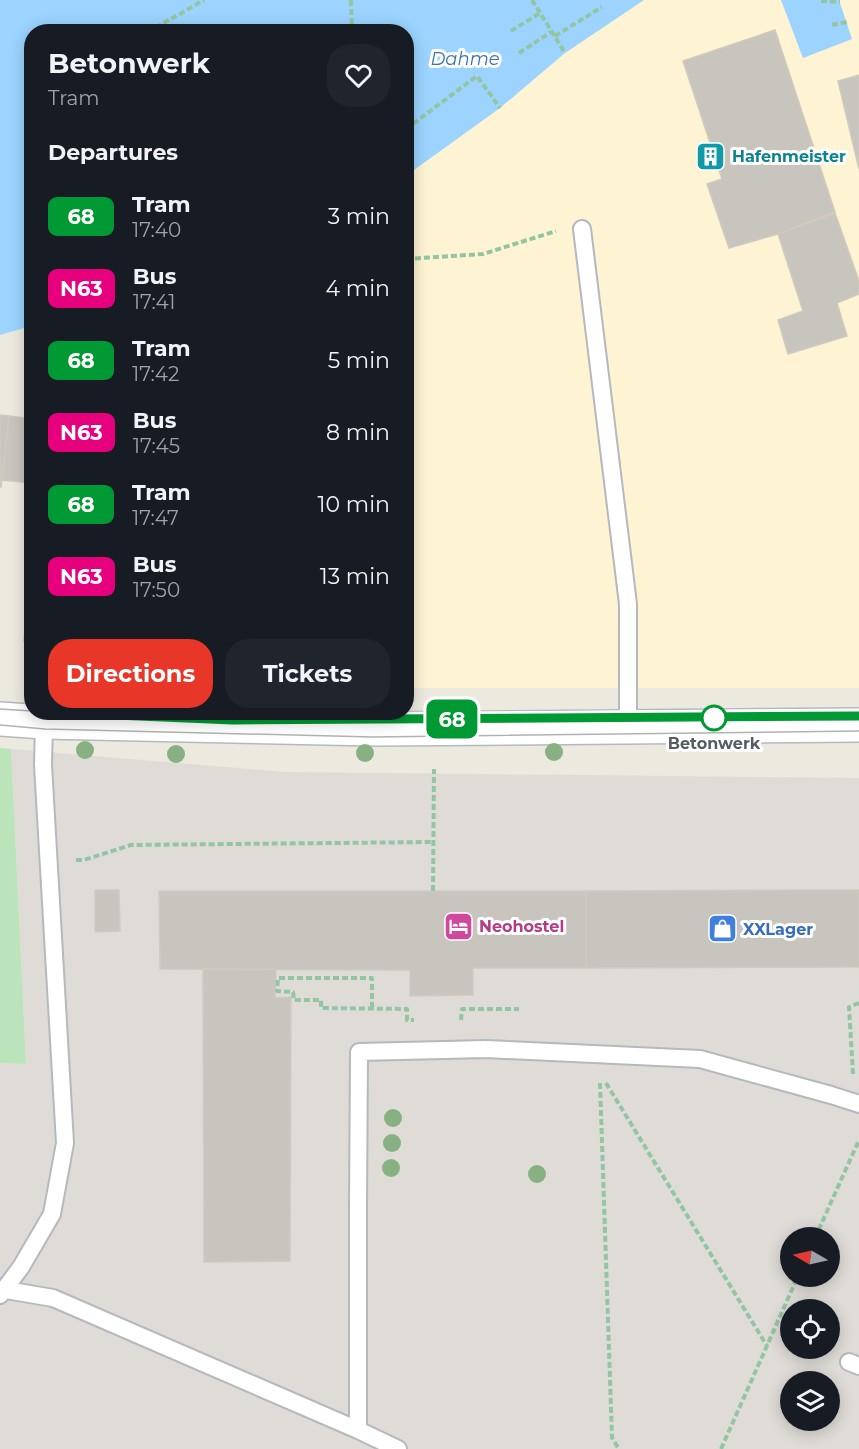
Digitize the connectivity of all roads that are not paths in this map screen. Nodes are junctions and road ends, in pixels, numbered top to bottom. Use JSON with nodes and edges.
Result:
{"nodes":[{"id":1,"x":582,"y":229,"type":"road end"},
{"id":2,"x":0,"y":719,"type":"edge"},
{"id":3,"x":44,"y":722,"type":"junction"},
{"id":4,"x":859,"y":725,"type":"edge"},
{"id":5,"x":628,"y":728,"type":"junction"},
{"id":6,"x":853,"y":1102,"type":"edge"},
{"id":7,"x":3,"y":1292,"type":"edge"},
{"id":8,"x":358,"y":1430,"type":"junction"},
{"id":9,"x":398,"y":1449,"type":"edge"}],
"edges":[{"from":1,"to":5,"type":"lane"},
{"from":2,"to":3,"type":"main road"},
{"from":3,"to":5,"type":"main road"},
{"from":3,"to":7,"type":"lane"},
{"from":4,"to":5,"type":"main road"},
{"from":6,"to":8,"type":"lane"},
{"from":7,"to":8,"type":"lane"},
{"from":8,"to":9,"type":"lane"}]}
